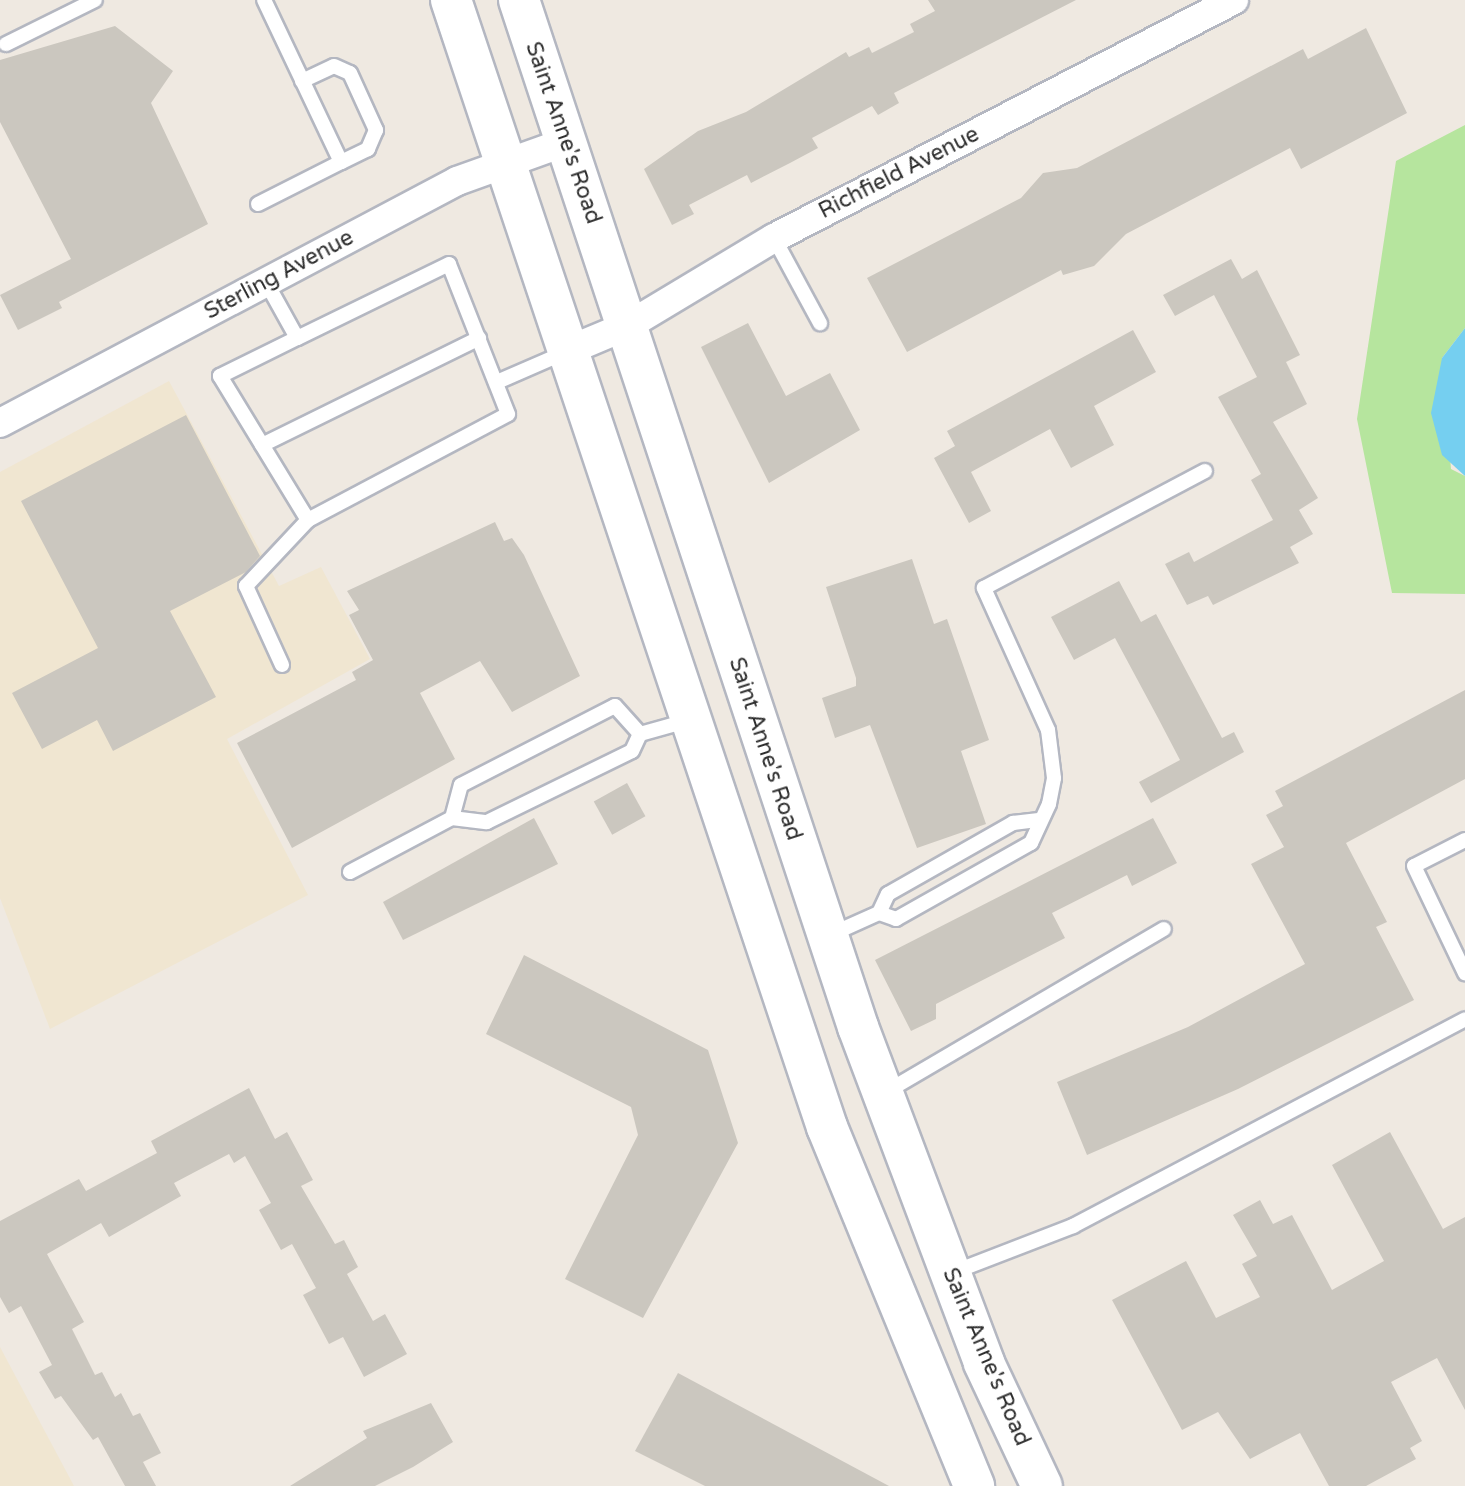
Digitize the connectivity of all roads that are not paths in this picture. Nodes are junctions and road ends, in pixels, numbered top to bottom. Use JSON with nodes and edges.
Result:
{"nodes":[{"id":1,"x":95,"y":0,"type":"edge"},
{"id":2,"x":264,"y":0,"type":"edge"},
{"id":3,"x":451,"y":0,"type":"edge"},
{"id":4,"x":519,"y":0,"type":"edge"},
{"id":5,"x":1234,"y":0,"type":"edge"},
{"id":6,"x":6,"y":44,"type":"dead end"},
{"id":7,"x":302,"y":81,"type":"junction"},
{"id":8,"x":566,"y":142,"type":"junction"},
{"id":9,"x":341,"y":162,"type":"junction"},
{"id":10,"x":505,"y":163,"type":"junction"},
{"id":11,"x":258,"y":204,"type":"dead end"},
{"id":12,"x":774,"y":238,"type":"junction"},
{"id":13,"x":266,"y":282,"type":"junction"},
{"id":14,"x":820,"y":323,"type":"dead end"},
{"id":15,"x":629,"y":325,"type":"junction"},
{"id":16,"x":297,"y":338,"type":"junction"},
{"id":17,"x":479,"y":338,"type":"junction"},
{"id":18,"x":567,"y":351,"type":"junction"},
{"id":19,"x":497,"y":382,"type":"junction"},
{"id":20,"x":0,"y":423,"type":"edge"},
{"id":21,"x":262,"y":445,"type":"junction"},
{"id":22,"x":1205,"y":471,"type":"dead end"},
{"id":23,"x":308,"y":520,"type":"junction"},
{"id":24,"x":282,"y":665,"type":"dead end"},
{"id":25,"x":690,"y":720,"type":"junction"},
{"id":26,"x":640,"y":734,"type":"junction"},
{"id":27,"x":452,"y":818,"type":"junction"},
{"id":28,"x":1039,"y":820,"type":"junction"},
{"id":29,"x":1465,"y":840,"type":"edge"},
{"id":30,"x":350,"y":872,"type":"dead end"},
{"id":31,"x":879,"y":913,"type":"junction"},
{"id":32,"x":1164,"y":929,"type":"dead end"},
{"id":33,"x":827,"y":936,"type":"junction"},
{"id":34,"x":771,"y":960,"type":"junction"},
{"id":35,"x":1465,"y":973,"type":"edge"},
{"id":36,"x":1465,"y":1019,"type":"edge"},
{"id":37,"x":882,"y":1094,"type":"junction"},
{"id":38,"x":950,"y":1274,"type":"junction"},
{"id":39,"x":974,"y":1486,"type":"edge"},
{"id":40,"x":1042,"y":1486,"type":"edge"}],
"edges":[{"from":1,"to":6,"type":"lane"},
{"from":2,"to":7,"type":"lane"},
{"from":3,"to":10,"type":"main road"},
{"from":4,"to":8,"type":"main road","name":"Saint Anne's Road"},
{"from":5,"to":12,"type":"street","name":"Richfield Avenue"},
{"from":7,"to":9,"type":"lane"},
{"from":7,"to":9,"type":"lane"},
{"from":8,"to":10,"type":"street","name":"Sterling Avenue"},
{"from":8,"to":15,"type":"main road","name":"Saint Anne's Road"},
{"from":9,"to":11,"type":"lane"},
{"from":10,"to":13,"type":"street","name":"Sterling Avenue"},
{"from":10,"to":18,"type":"main road"},
{"from":12,"to":14,"type":"lane"},
{"from":12,"to":15,"type":"street","name":"Richfield Avenue"},
{"from":13,"to":16,"type":"lane"},
{"from":13,"to":20,"type":"street","name":"Sterling Avenue"},
{"from":15,"to":18,"type":"street","name":"Richfield Avenue"},
{"from":15,"to":33,"type":"main road","name":"Saint Anne's Road"},
{"from":16,"to":17,"type":"lane"},
{"from":16,"to":21,"type":"lane"},
{"from":17,"to":19,"type":"lane"},
{"from":17,"to":21,"type":"lane"},
{"from":18,"to":19,"type":"lane"},
{"from":18,"to":25,"type":"main road"},
{"from":19,"to":23,"type":"lane"},
{"from":21,"to":23,"type":"lane"},
{"from":22,"to":28,"type":"lane"},
{"from":23,"to":24,"type":"lane"},
{"from":25,"to":26,"type":"lane"},
{"from":25,"to":34,"type":"main road"},
{"from":26,"to":27,"type":"lane"},
{"from":26,"to":27,"type":"lane"},
{"from":27,"to":30,"type":"lane"},
{"from":28,"to":31,"type":"lane"},
{"from":28,"to":31,"type":"lane"},
{"from":29,"to":35,"type":"lane"},
{"from":31,"to":33,"type":"lane"},
{"from":32,"to":37,"type":"lane"},
{"from":33,"to":34,"type":"main road"},
{"from":33,"to":37,"type":"main road","name":"Saint Anne's Road"},
{"from":34,"to":39,"type":"main road"},
{"from":36,"to":38,"type":"lane"},
{"from":37,"to":38,"type":"main road","name":"Saint Anne's Road"},
{"from":38,"to":40,"type":"main road","name":"Saint Anne's Road"}]}
